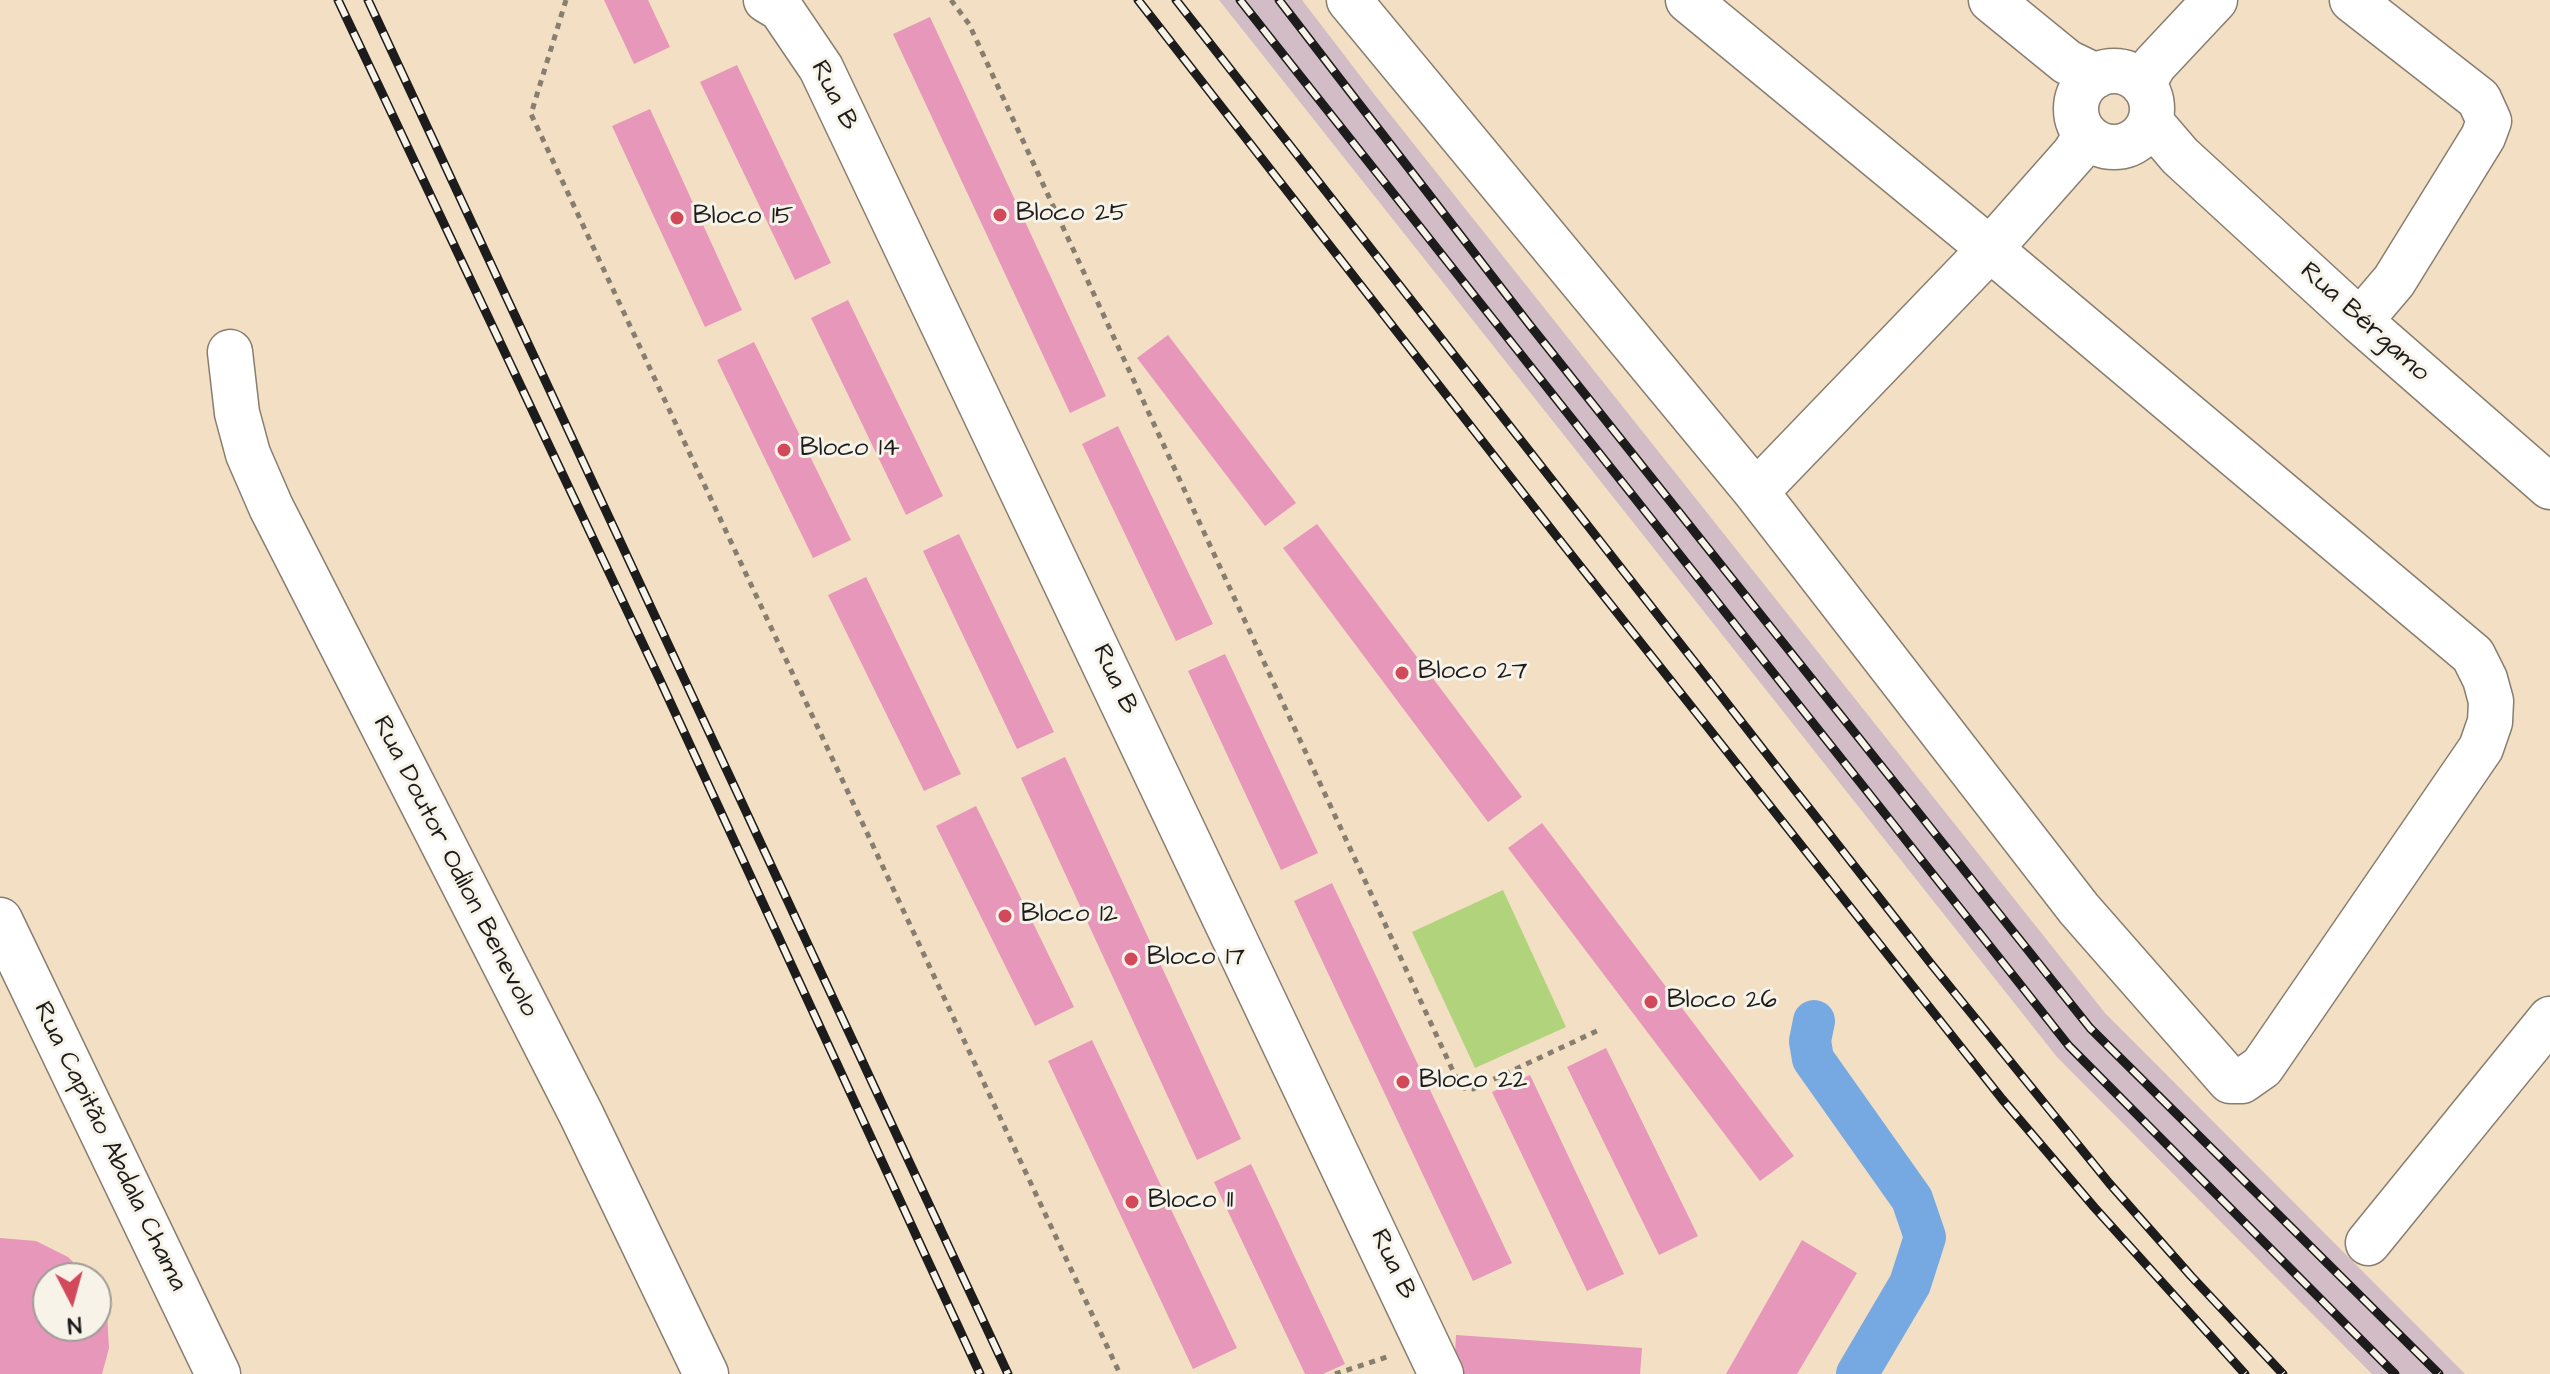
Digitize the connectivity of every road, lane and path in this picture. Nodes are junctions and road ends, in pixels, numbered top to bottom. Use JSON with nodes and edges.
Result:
{"nodes":[{"id":1,"x":566,"y":0,"type":"edge"},
{"id":2,"x":766,"y":0,"type":"edge"},
{"id":3,"x":951,"y":0,"type":"edge"},
{"id":4,"x":1349,"y":0,"type":"edge"},
{"id":5,"x":1688,"y":0,"type":"edge"},
{"id":6,"x":1991,"y":0,"type":"edge"},
{"id":7,"x":2215,"y":0,"type":"edge"},
{"id":8,"x":2352,"y":0,"type":"edge"},
{"id":9,"x":2121,"y":88,"type":"junction"},
{"id":10,"x":2085,"y":143,"type":"junction"},
{"id":11,"x":1990,"y":249,"type":"junction"},
{"id":12,"x":2360,"y":321,"type":"junction"},
{"id":13,"x":230,"y":352,"type":"dead end"},
{"id":14,"x":2550,"y":487,"type":"edge"},
{"id":15,"x":1756,"y":492,"type":"junction"},
{"id":16,"x":0,"y":920,"type":"edge"},
{"id":17,"x":2550,"y":1019,"type":"edge"},
{"id":18,"x":1599,"y":1030,"type":"dead end"},
{"id":19,"x":2368,"y":1243,"type":"dead end"},
{"id":20,"x":1435,"y":1359,"type":"edge"},
{"id":21,"x":218,"y":1374,"type":"edge"},
{"id":22,"x":706,"y":1374,"type":"edge"},
{"id":23,"x":1120,"y":1374,"type":"edge"},
{"id":24,"x":1335,"y":1374,"type":"edge"}],
"edges":[{"from":1,"to":23,"type":"path"},
{"from":2,"to":20,"type":"street","name":"Rua B"},
{"from":3,"to":18,"type":"path"},
{"from":4,"to":15,"type":"street"},
{"from":5,"to":11,"type":"street"},
{"from":6,"to":9,"type":"street","name":"Rua Bérgamo"},
{"from":7,"to":9,"type":"street"},
{"from":8,"to":12,"type":"street"},
{"from":9,"to":10,"type":"street"},
{"from":9,"to":10,"type":"street"},
{"from":9,"to":12,"type":"street","name":"Rua Bérgamo"},
{"from":10,"to":11,"type":"street"},
{"from":11,"to":15,"type":"street"},
{"from":11,"to":15,"type":"street"},
{"from":12,"to":14,"type":"street","name":"Rua Bérgamo"},
{"from":13,"to":22,"type":"street","name":"Rua Doutor Odilon Benevolo"},
{"from":16,"to":21,"type":"street","name":"Rua Capitão Abdala Chama"},
{"from":17,"to":19,"type":"street"},
{"from":20,"to":24,"type":"path"}]}
